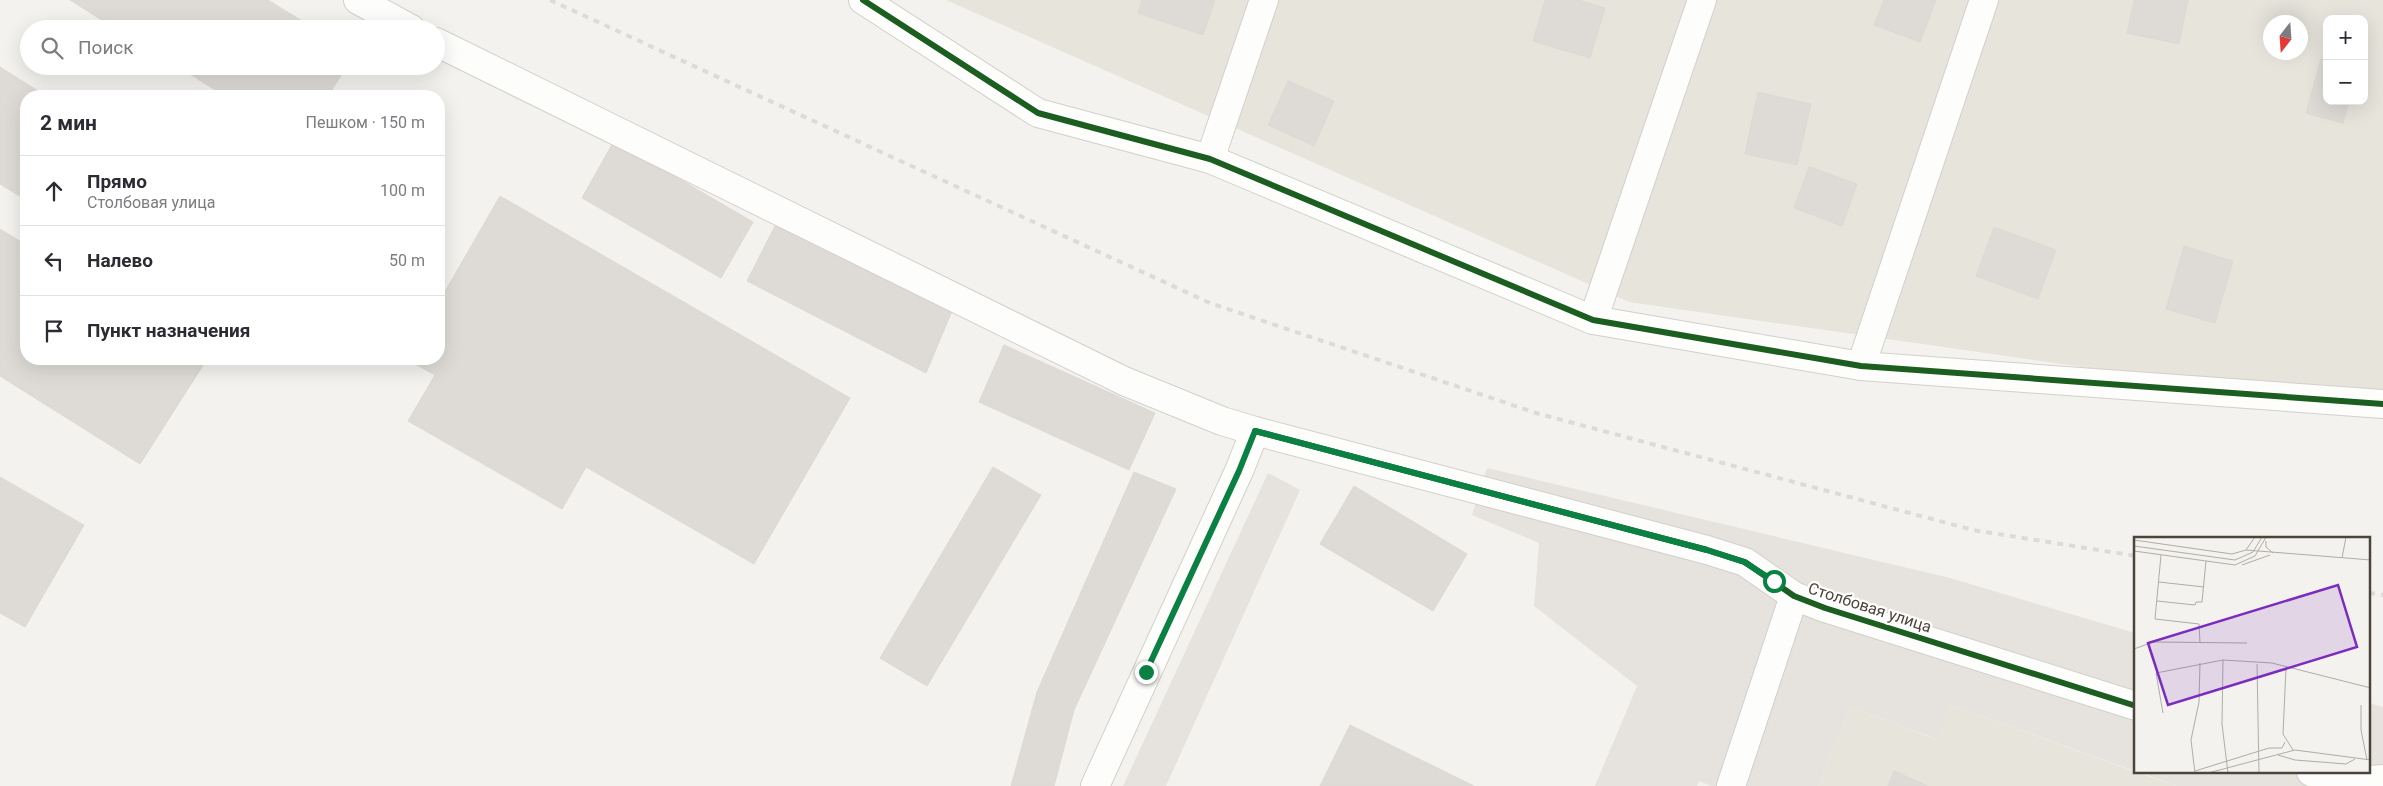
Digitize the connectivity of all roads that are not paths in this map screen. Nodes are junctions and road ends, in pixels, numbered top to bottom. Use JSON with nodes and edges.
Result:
{"nodes":[{"id":1,"x":358,"y":0,"type":"edge"},
{"id":2,"x":1264,"y":0,"type":"edge"},
{"id":3,"x":1702,"y":0,"type":"edge"},
{"id":4,"x":1984,"y":0,"type":"edge"},
{"id":5,"x":877,"y":4,"type":"edge"},
{"id":6,"x":394,"y":20,"type":"edge"},
{"id":7,"x":445,"y":46,"type":"edge"},
{"id":8,"x":1210,"y":159,"type":"junction"},
{"id":9,"x":1593,"y":320,"type":"junction"},
{"id":10,"x":1861,"y":366,"type":"junction"},
{"id":11,"x":2383,"y":404,"type":"edge"},
{"id":12,"x":1255,"y":431,"type":"junction"},
{"id":13,"x":1794,"y":596,"type":"junction"},
{"id":14,"x":2134,"y":705,"type":"edge"},
{"id":15,"x":2316,"y":774,"type":"edge"},
{"id":16,"x":2383,"y":779,"type":"edge"},
{"id":17,"x":1095,"y":786,"type":"edge"},
{"id":18,"x":1731,"y":786,"type":"edge"}],
"edges":[{"from":1,"to":6,"type":"street"},
{"from":2,"to":8,"type":"street"},
{"from":3,"to":9,"type":"street"},
{"from":4,"to":10,"type":"street"},
{"from":5,"to":8,"type":"street"},
{"from":7,"to":12,"type":"street","name":"Столбовая улица"},
{"from":8,"to":9,"type":"street"},
{"from":9,"to":10,"type":"street"},
{"from":10,"to":11,"type":"street"},
{"from":12,"to":13,"type":"street","name":"Столбовая улица"},
{"from":12,"to":17,"type":"street"},
{"from":13,"to":14,"type":"street","name":"Столбовая улица"},
{"from":13,"to":18,"type":"street"},
{"from":15,"to":16,"type":"street"}]}
